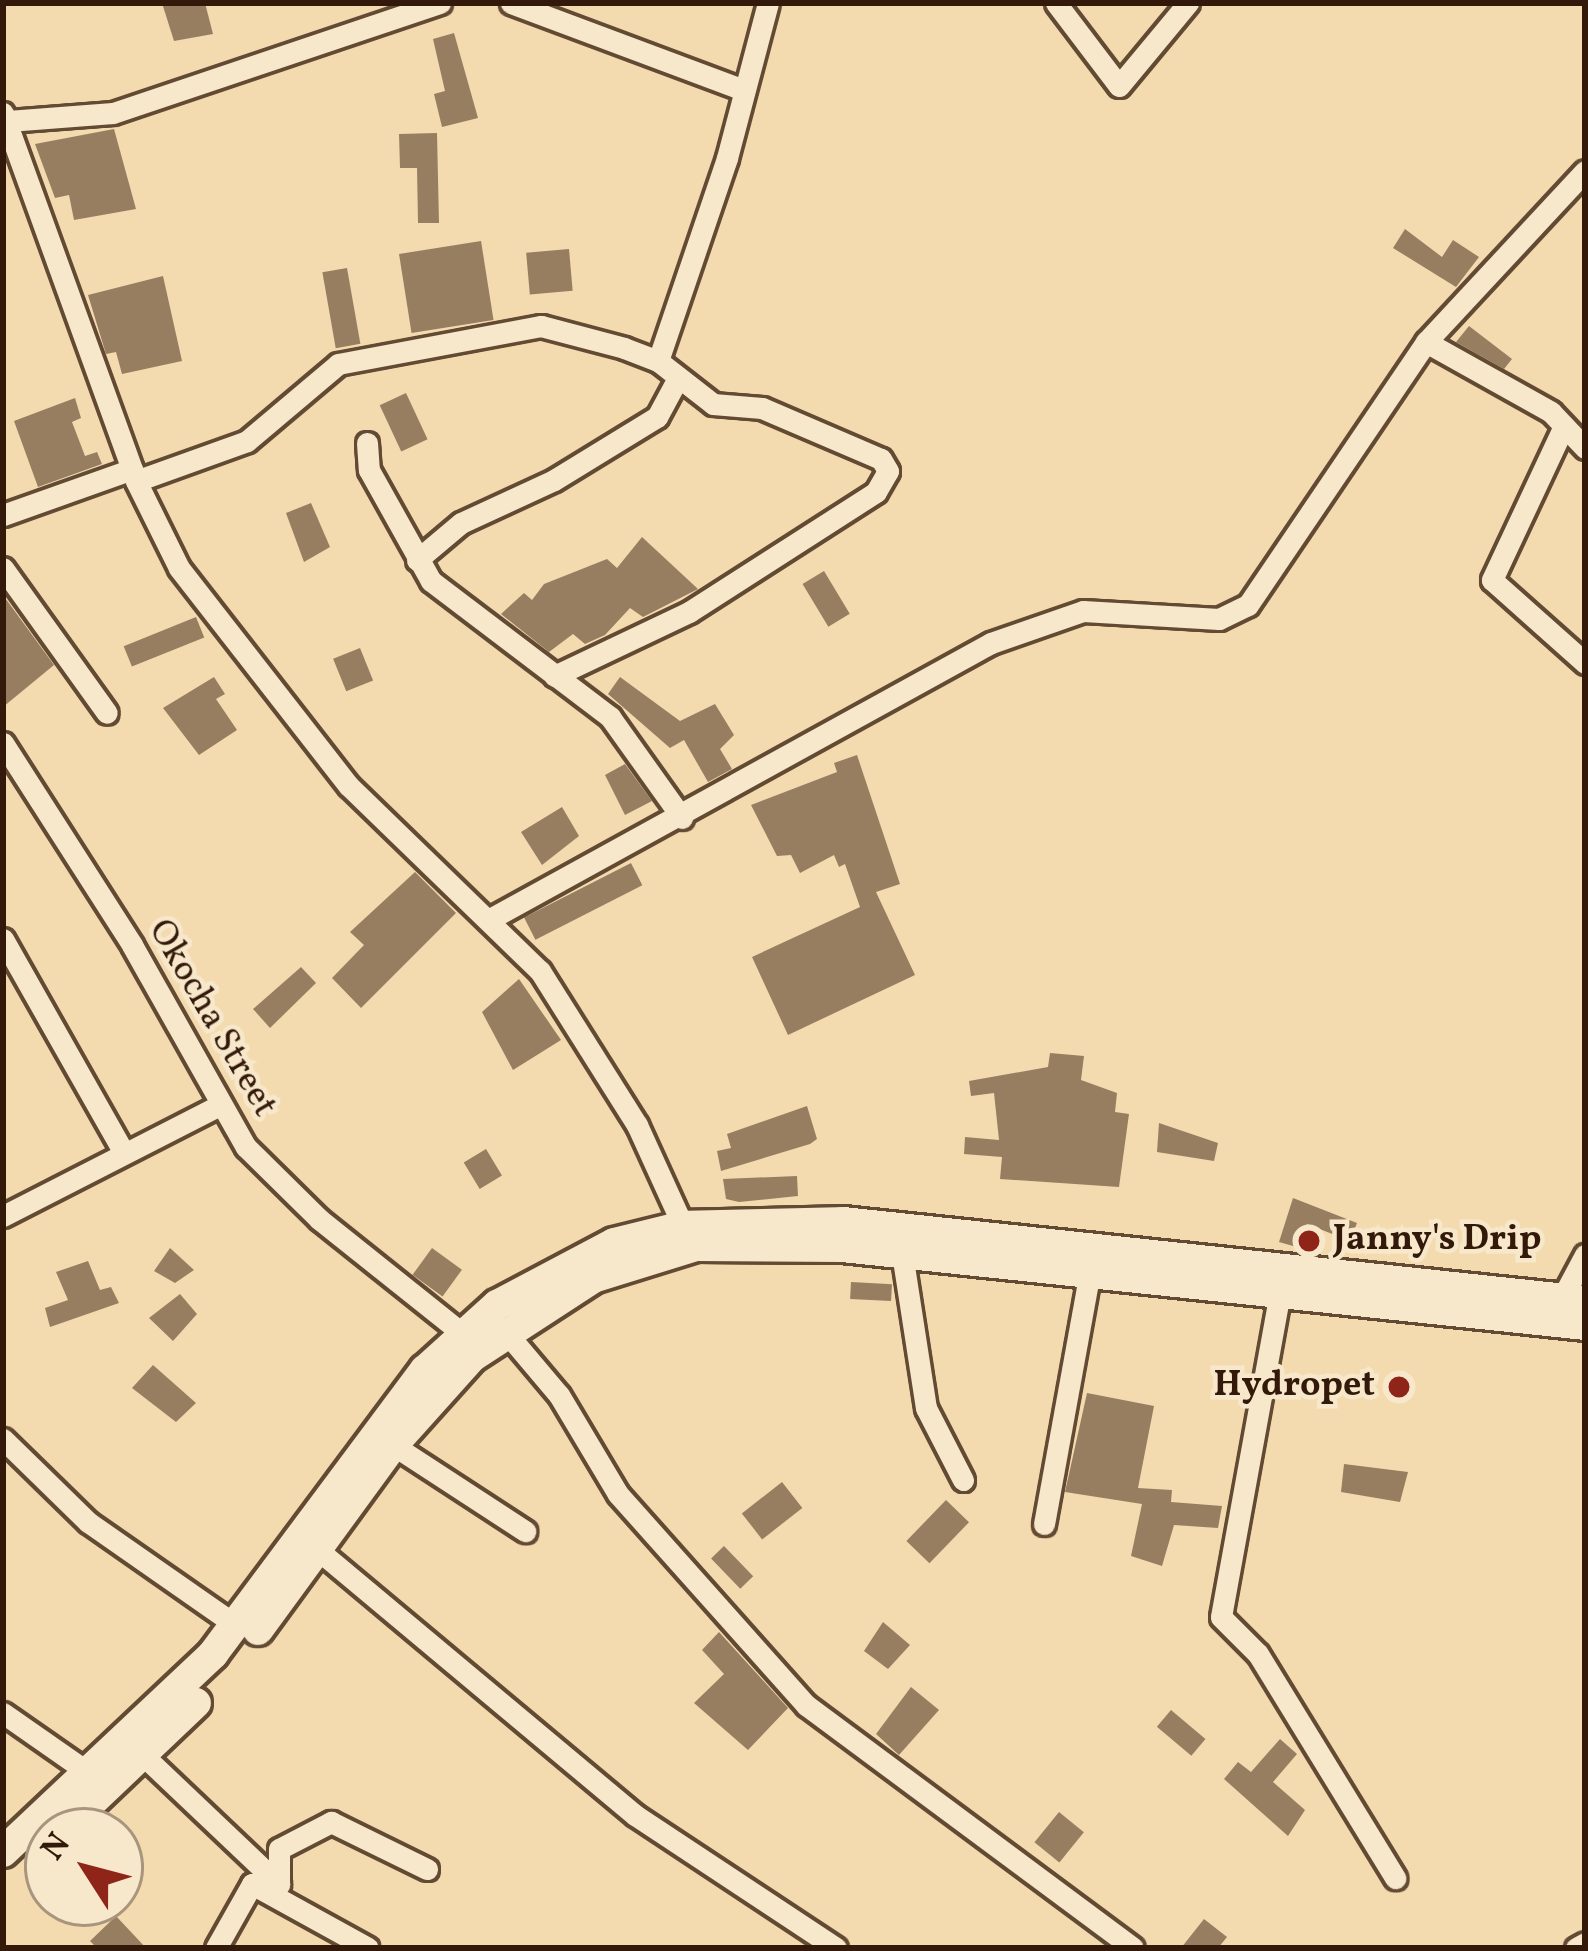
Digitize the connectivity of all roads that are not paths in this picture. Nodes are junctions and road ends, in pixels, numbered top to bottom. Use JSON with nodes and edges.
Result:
{"nodes":[{"id":1,"x":440,"y":3,"type":"edge"},
{"id":2,"x":511,"y":3,"type":"edge"},
{"id":3,"x":768,"y":3,"type":"edge"},
{"id":4,"x":1056,"y":3,"type":"edge"},
{"id":5,"x":1188,"y":3,"type":"edge"},
{"id":6,"x":744,"y":90,"type":"junction"},
{"id":7,"x":5,"y":117,"type":"edge"},
{"id":8,"x":1585,"y":171,"type":"edge"},
{"id":9,"x":1426,"y":342,"type":"junction"},
{"id":10,"x":658,"y":361,"type":"junction"},
{"id":11,"x":679,"y":378,"type":"junction"},
{"id":12,"x":1564,"y":426,"type":"junction"},
{"id":13,"x":367,"y":443,"type":"dead end"},
{"id":14,"x":1585,"y":448,"type":"edge"},
{"id":15,"x":134,"y":475,"type":"junction"},
{"id":16,"x":3,"y":515,"type":"edge"},
{"id":17,"x":417,"y":560,"type":"junction"},
{"id":18,"x":3,"y":568,"type":"edge"},
{"id":19,"x":1585,"y":663,"type":"edge"},
{"id":20,"x":554,"y":676,"type":"junction"},
{"id":21,"x":107,"y":713,"type":"dead end"},
{"id":22,"x":3,"y":743,"type":"edge"},
{"id":23,"x":682,"y":818,"type":"junction"},
{"id":24,"x":490,"y":919,"type":"junction"},
{"id":25,"x":3,"y":939,"type":"edge"},
{"id":26,"x":218,"y":1106,"type":"junction"},
{"id":27,"x":124,"y":1153,"type":"junction"},
{"id":28,"x":3,"y":1216,"type":"edge"},
{"id":29,"x":682,"y":1226,"type":"junction"},
{"id":30,"x":902,"y":1253,"type":"junction"},
{"id":31,"x":1585,"y":1255,"type":"edge"},
{"id":32,"x":1090,"y":1273,"type":"junction"},
{"id":33,"x":1280,"y":1292,"type":"junction"},
{"id":34,"x":1573,"y":1299,"type":"edge"},
{"id":35,"x":1585,"y":1325,"type":"edge"},
{"id":36,"x":504,"y":1330,"type":"junction"},
{"id":37,"x":463,"y":1334,"type":"junction"},
{"id":38,"x":3,"y":1439,"type":"edge"},
{"id":39,"x":392,"y":1445,"type":"junction"},
{"id":40,"x":963,"y":1480,"type":"dead end"},
{"id":41,"x":1044,"y":1524,"type":"dead end"},
{"id":42,"x":526,"y":1531,"type":"dead end"},
{"id":43,"x":318,"y":1550,"type":"junction"},
{"id":44,"x":237,"y":1626,"type":"junction"},
{"id":45,"x":3,"y":1713,"type":"edge"},
{"id":46,"x":145,"y":1757,"type":"junction"},
{"id":47,"x":92,"y":1775,"type":"junction"},
{"id":48,"x":88,"y":1807,"type":"edge"},
{"id":49,"x":3,"y":1852,"type":"edge"},
{"id":50,"x":427,"y":1869,"type":"dead end"},
{"id":51,"x":1395,"y":1878,"type":"dead end"},
{"id":52,"x":252,"y":1884,"type":"junction"},
{"id":53,"x":279,"y":1884,"type":"junction"},
{"id":54,"x":1116,"y":1943,"type":"edge"},
{"id":55,"x":1585,"y":1943,"type":"edge"},
{"id":56,"x":216,"y":1948,"type":"edge"},
{"id":57,"x":368,"y":1948,"type":"edge"},
{"id":58,"x":836,"y":1948,"type":"edge"},
{"id":59,"x":1576,"y":1948,"type":"edge"}],
"edges":[{"from":1,"to":7,"type":"street"},
{"from":2,"to":6,"type":"street"},
{"from":3,"to":6,"type":"street"},
{"from":4,"to":5,"type":"street"},
{"from":6,"to":10,"type":"street"},
{"from":7,"to":15,"type":"street"},
{"from":8,"to":9,"type":"street"},
{"from":9,"to":12,"type":"street"},
{"from":9,"to":23,"type":"street"},
{"from":10,"to":11,"type":"street"},
{"from":10,"to":15,"type":"street"},
{"from":11,"to":17,"type":"street"},
{"from":11,"to":20,"type":"street"},
{"from":12,"to":14,"type":"street"},
{"from":12,"to":19,"type":"street"},
{"from":13,"to":17,"type":"street"},
{"from":15,"to":16,"type":"street"},
{"from":15,"to":24,"type":"street"},
{"from":17,"to":20,"type":"street"},
{"from":18,"to":21,"type":"street"},
{"from":20,"to":23,"type":"street"},
{"from":22,"to":26,"type":"street","name":"Okocha Street"},
{"from":23,"to":24,"type":"street"},
{"from":24,"to":29,"type":"street"},
{"from":25,"to":27,"type":"street"},
{"from":26,"to":27,"type":"street"},
{"from":26,"to":37,"type":"street","name":"Okocha Street"},
{"from":27,"to":28,"type":"street"},
{"from":29,"to":34,"type":"main road"},
{"from":29,"to":37,"type":"main road"},
{"from":30,"to":32,"type":"main road"},
{"from":30,"to":36,"type":"main road"},
{"from":30,"to":40,"type":"street"},
{"from":31,"to":34,"type":"street"},
{"from":32,"to":33,"type":"main road"},
{"from":32,"to":41,"type":"street"},
{"from":33,"to":35,"type":"main road"},
{"from":33,"to":51,"type":"street"},
{"from":36,"to":39,"type":"main road"},
{"from":36,"to":54,"type":"street"},
{"from":37,"to":44,"type":"main road"},
{"from":38,"to":44,"type":"street"},
{"from":39,"to":42,"type":"street"},
{"from":39,"to":43,"type":"main road"},
{"from":43,"to":46,"type":"main road"},
{"from":43,"to":58,"type":"street"},
{"from":44,"to":47,"type":"main road"},
{"from":45,"to":47,"type":"street"},
{"from":46,"to":48,"type":"main road"},
{"from":46,"to":53,"type":"street"},
{"from":47,"to":49,"type":"main road"},
{"from":50,"to":53,"type":"street"},
{"from":52,"to":53,"type":"street"},
{"from":52,"to":56,"type":"street"},
{"from":52,"to":57,"type":"street"},
{"from":55,"to":59,"type":"street"}]}
